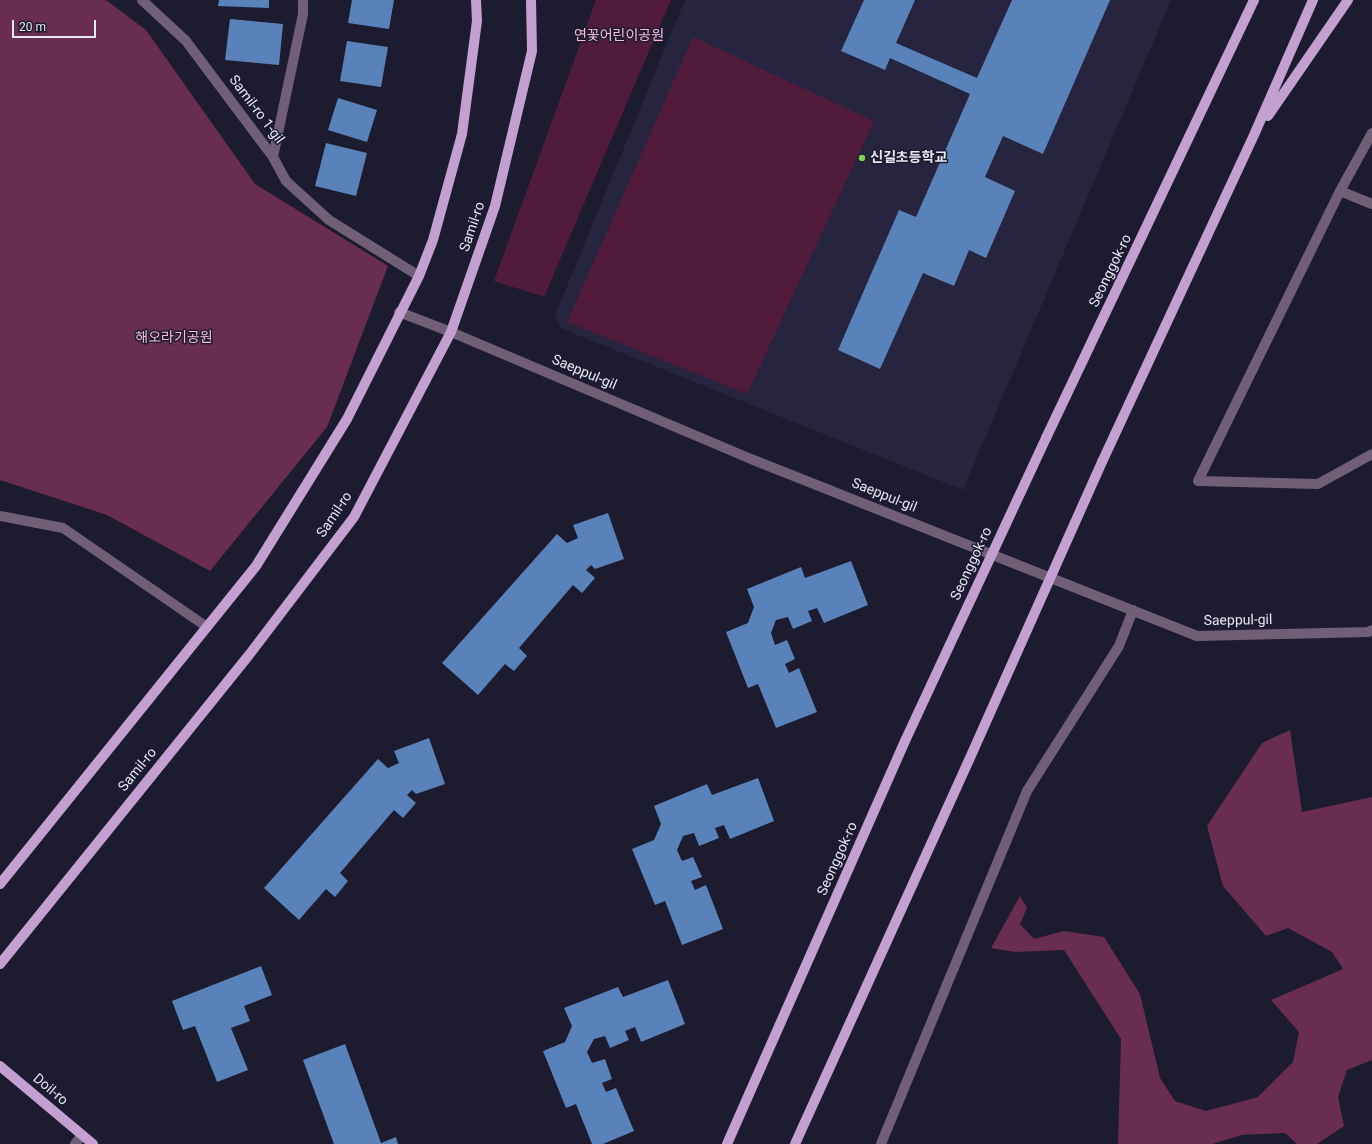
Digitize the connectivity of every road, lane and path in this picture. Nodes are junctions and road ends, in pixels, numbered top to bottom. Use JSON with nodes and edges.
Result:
{"nodes":[{"id":1,"x":142,"y":0,"type":"edge"},
{"id":2,"x":303,"y":0,"type":"edge"},
{"id":3,"x":476,"y":0,"type":"edge"},
{"id":4,"x":531,"y":0,"type":"edge"},
{"id":5,"x":1249,"y":0,"type":"edge"},
{"id":6,"x":1254,"y":0,"type":"edge"},
{"id":7,"x":1313,"y":0,"type":"edge"},
{"id":8,"x":1348,"y":0,"type":"edge"},
{"id":9,"x":1240,"y":34,"type":"junction"},
{"id":10,"x":1372,"y":133,"type":"edge"},
{"id":11,"x":1254,"y":135,"type":"junction"},
{"id":12,"x":273,"y":157,"type":"junction"},
{"id":13,"x":1340,"y":191,"type":"junction"},
{"id":14,"x":1372,"y":204,"type":"edge"},
{"id":15,"x":419,"y":276,"type":"junction"},
{"id":16,"x":399,"y":312,"type":"junction"},
{"id":17,"x":451,"y":332,"type":"junction"},
{"id":18,"x":1372,"y":454,"type":"edge"},
{"id":19,"x":0,"y":516,"type":"edge"},
{"id":20,"x":1133,"y":610,"type":"junction"},
{"id":21,"x":207,"y":627,"type":"junction"},
{"id":22,"x":1372,"y":630,"type":"edge"},
{"id":23,"x":0,"y":884,"type":"edge"},
{"id":24,"x":0,"y":964,"type":"edge"},
{"id":25,"x":0,"y":1066,"type":"edge"},
{"id":26,"x":82,"y":1135,"type":"junction"},
{"id":27,"x":75,"y":1144,"type":"edge"},
{"id":28,"x":93,"y":1144,"type":"edge"},
{"id":29,"x":727,"y":1144,"type":"edge"},
{"id":30,"x":796,"y":1144,"type":"edge"},
{"id":31,"x":881,"y":1144,"type":"edge"}],
"edges":[{"from":1,"to":12,"type":"street","name":"Samil-ro 1-gil"},
{"from":2,"to":12,"type":"street","name":"Samil-ro 1-gil"},
{"from":3,"to":15,"type":"main road"},
{"from":4,"to":17,"type":"main road","name":"Samil-ro"},
{"from":5,"to":9,"type":"main road"},
{"from":6,"to":9,"type":"main road","name":"Seonggok-ro"},
{"from":7,"to":11,"type":"main road"},
{"from":8,"to":11,"type":"main road"},
{"from":9,"to":29,"type":"main road","name":"Seonggok-ro","bridge":true},
{"from":10,"to":13,"type":"street"},
{"from":11,"to":30,"type":"main road","bridge":true},
{"from":12,"to":15,"type":"street"},
{"from":13,"to":14,"type":"street"},
{"from":13,"to":18,"type":"street"},
{"from":15,"to":16,"type":"main road"},
{"from":16,"to":17,"type":"street","name":"Saeppul-gil"},
{"from":16,"to":21,"type":"main road"},
{"from":17,"to":20,"type":"street","name":"Saeppul-gil"},
{"from":17,"to":24,"type":"main road","name":"Samil-ro"},
{"from":19,"to":21,"type":"street"},
{"from":20,"to":22,"type":"street","name":"Saeppul-gil"},
{"from":20,"to":31,"type":"street"},
{"from":21,"to":23,"type":"main road"},
{"from":25,"to":26,"type":"main road","name":"Doil-ro"},
{"from":26,"to":27,"type":"street"},
{"from":26,"to":28,"type":"main road","name":"Doil-ro"}]}
